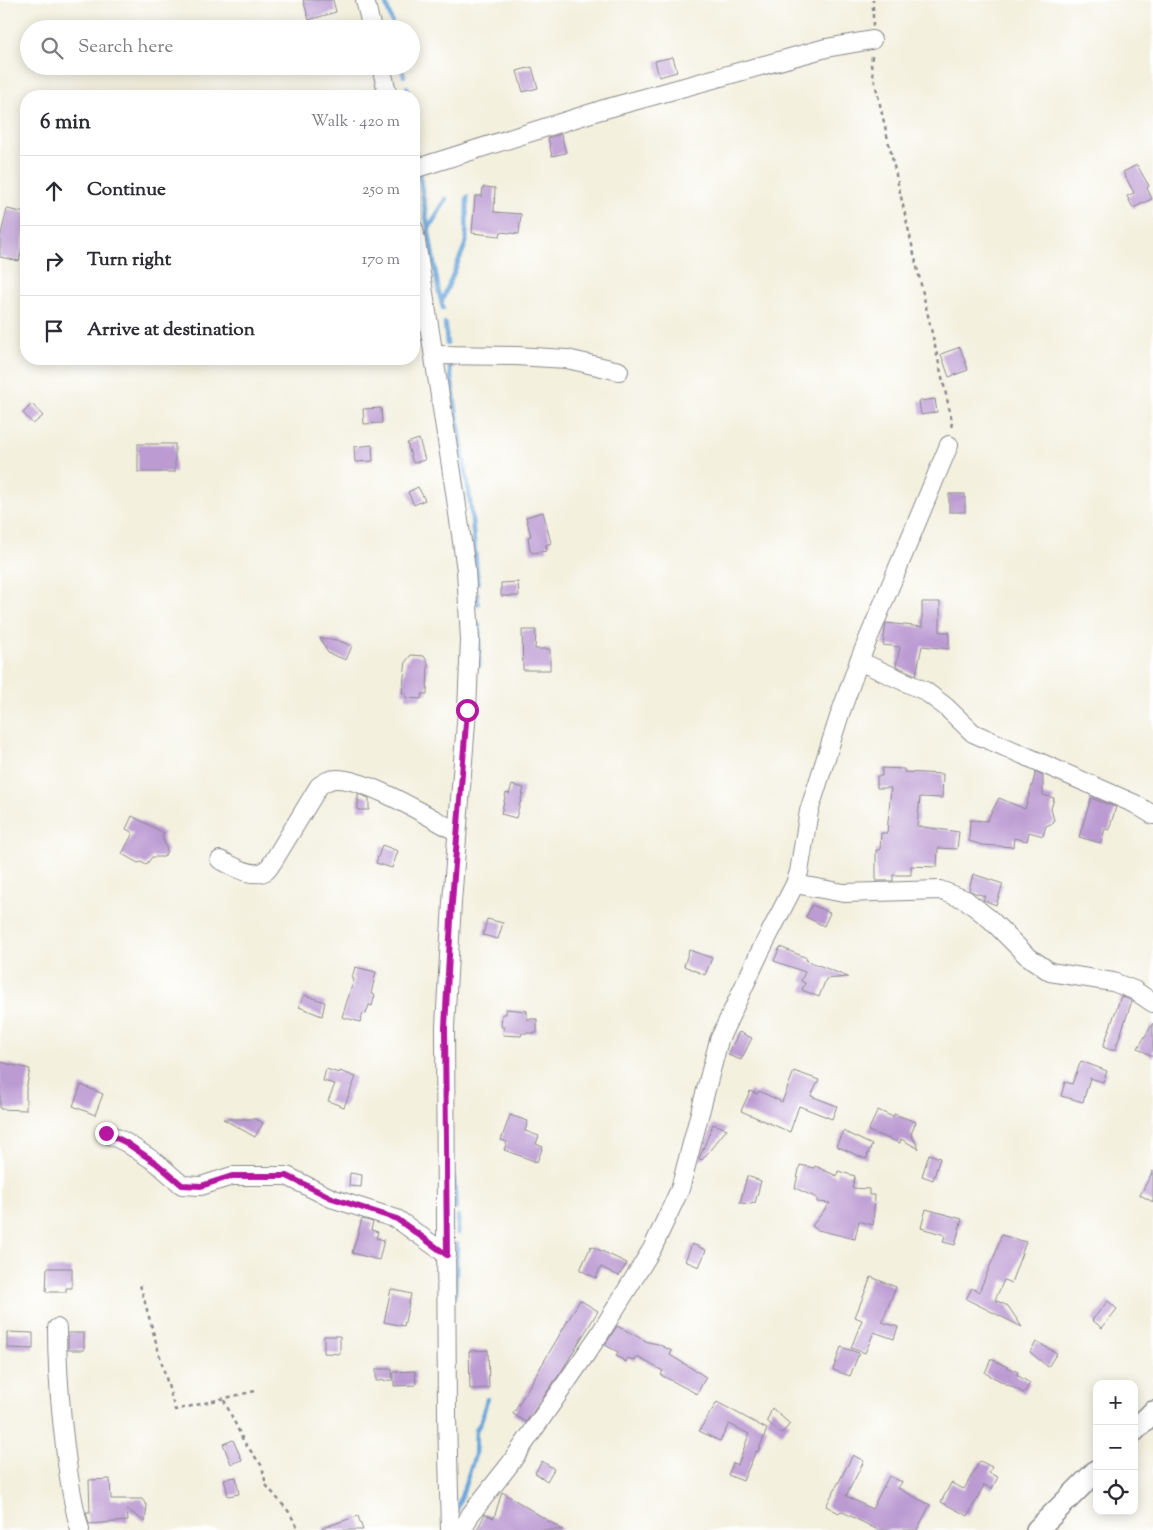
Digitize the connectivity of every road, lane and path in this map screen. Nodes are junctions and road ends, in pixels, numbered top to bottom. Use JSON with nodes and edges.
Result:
{"nodes":[{"id":1,"x":365,"y":0,"type":"edge"},
{"id":2,"x":873,"y":0,"type":"edge"},
{"id":3,"x":370,"y":20,"type":"edge"},
{"id":4,"x":872,"y":40,"type":"junction"},
{"id":5,"x":383,"y":75,"type":"edge"},
{"id":6,"x":387,"y":90,"type":"edge"},
{"id":7,"x":420,"y":167,"type":"edge"},
{"id":8,"x":420,"y":267,"type":"edge"},
{"id":9,"x":434,"y":355,"type":"junction"},
{"id":10,"x":619,"y":371,"type":"dead end"},
{"id":11,"x":949,"y":445,"type":"joint"},
{"id":12,"x":860,"y":661,"type":"junction"},
{"id":13,"x":1153,"y":815,"type":"edge"},
{"id":14,"x":457,"y":832,"type":"junction"},
{"id":15,"x":220,"y":860,"type":"dead end"},
{"id":16,"x":795,"y":884,"type":"junction"},
{"id":17,"x":1153,"y":1004,"type":"edge"},
{"id":18,"x":106,"y":1133,"type":"dead end"},
{"id":19,"x":447,"y":1255,"type":"junction"},
{"id":20,"x":140,"y":1285,"type":"dead end"},
{"id":21,"x":57,"y":1328,"type":"dead end"},
{"id":22,"x":255,"y":1391,"type":"dead end"},
{"id":23,"x":224,"y":1400,"type":"junction"},
{"id":24,"x":1153,"y":1412,"type":"edge"},
{"id":25,"x":1138,"y":1427,"type":"edge"},
{"id":26,"x":1093,"y":1474,"type":"edge"},
{"id":27,"x":80,"y":1530,"type":"edge"},
{"id":28,"x":299,"y":1530,"type":"edge"},
{"id":29,"x":450,"y":1530,"type":"edge"},
{"id":30,"x":463,"y":1530,"type":"edge"},
{"id":31,"x":1037,"y":1530,"type":"edge"}],
"edges":[{"from":1,"to":3,"type":"street"},
{"from":2,"to":4,"type":"path"},
{"from":4,"to":7,"type":"street"},
{"from":4,"to":11,"type":"path"},
{"from":5,"to":6,"type":"street"},
{"from":8,"to":9,"type":"street"},
{"from":9,"to":10,"type":"street"},
{"from":9,"to":14,"type":"street"},
{"from":11,"to":12,"type":"street"},
{"from":12,"to":13,"type":"street"},
{"from":12,"to":16,"type":"street"},
{"from":14,"to":15,"type":"street"},
{"from":14,"to":19,"type":"street"},
{"from":16,"to":17,"type":"street"},
{"from":16,"to":30,"type":"street"},
{"from":18,"to":19,"type":"street"},
{"from":19,"to":29,"type":"street"},
{"from":20,"to":23,"type":"path"},
{"from":21,"to":27,"type":"street"},
{"from":22,"to":23,"type":"path"},
{"from":23,"to":28,"type":"path"},
{"from":24,"to":25,"type":"main road"},
{"from":26,"to":31,"type":"main road"}]}
